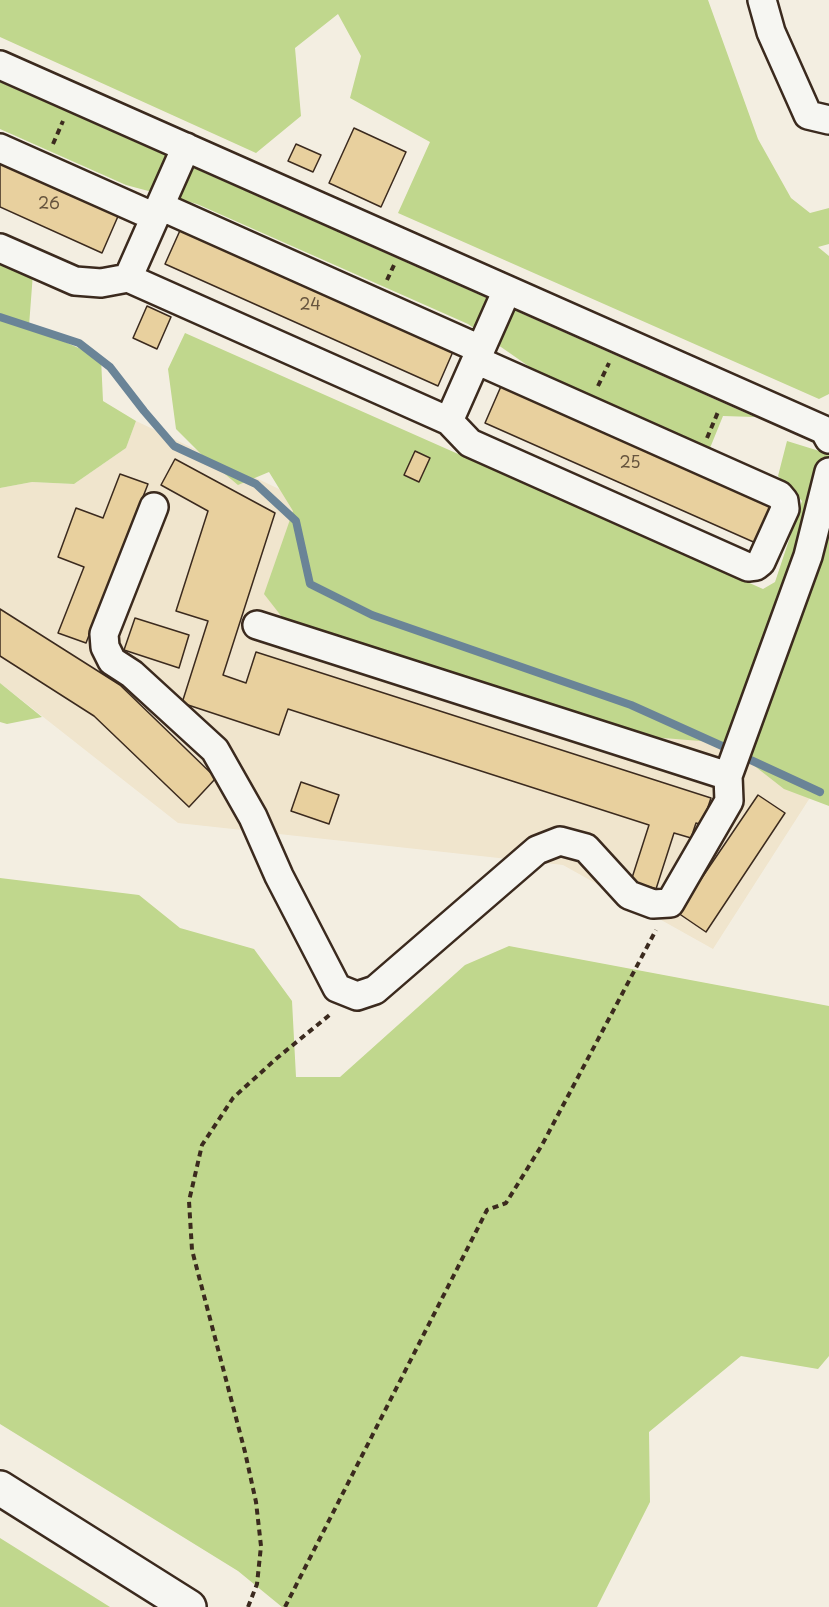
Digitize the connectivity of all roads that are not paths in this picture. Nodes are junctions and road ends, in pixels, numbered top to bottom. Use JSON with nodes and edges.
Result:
{"nodes":[{"id":1,"x":762,"y":0,"type":"edge"},
{"id":2,"x":0,"y":65,"type":"edge"},
{"id":3,"x":829,"y":120,"type":"edge"},
{"id":4,"x":186,"y":147,"type":"junction"},
{"id":5,"x":0,"y":148,"type":"edge"},
{"id":6,"x":157,"y":212,"type":"junction"},
{"id":7,"x":0,"y":248,"type":"edge"},
{"id":8,"x":128,"y":278,"type":"junction"},
{"id":9,"x":507,"y":290,"type":"junction"},
{"id":10,"x":478,"y":355,"type":"junction"},
{"id":11,"x":449,"y":421,"type":"junction"},
{"id":12,"x":827,"y":435,"type":"edge"},
{"id":13,"x":829,"y":472,"type":"edge"},
{"id":14,"x":154,"y":507,"type":"dead end"},
{"id":15,"x":757,"y":565,"type":"junction"},
{"id":16,"x":798,"y":585,"type":"junction"},
{"id":17,"x":257,"y":625,"type":"dead end"},
{"id":18,"x":728,"y":776,"type":"junction"},
{"id":19,"x":0,"y":1488,"type":"edge"},
{"id":20,"x":189,"y":1607,"type":"edge"}],
"edges":[{"from":1,"to":3,"type":"street"},
{"from":2,"to":4,"type":"street"},
{"from":4,"to":6,"type":"street"},
{"from":4,"to":9,"type":"street"},
{"from":5,"to":6,"type":"street"},
{"from":6,"to":8,"type":"street"},
{"from":6,"to":10,"type":"street"},
{"from":7,"to":8,"type":"street"},
{"from":8,"to":11,"type":"street"},
{"from":9,"to":10,"type":"street"},
{"from":9,"to":12,"type":"street"},
{"from":10,"to":11,"type":"street"},
{"from":10,"to":15,"type":"street"},
{"from":11,"to":15,"type":"street"},
{"from":13,"to":16,"type":"street"},
{"from":14,"to":18,"type":"street"},
{"from":15,"to":16,"type":"street"},
{"from":16,"to":18,"type":"street"},
{"from":17,"to":18,"type":"street"},
{"from":19,"to":20,"type":"main road"}]}
